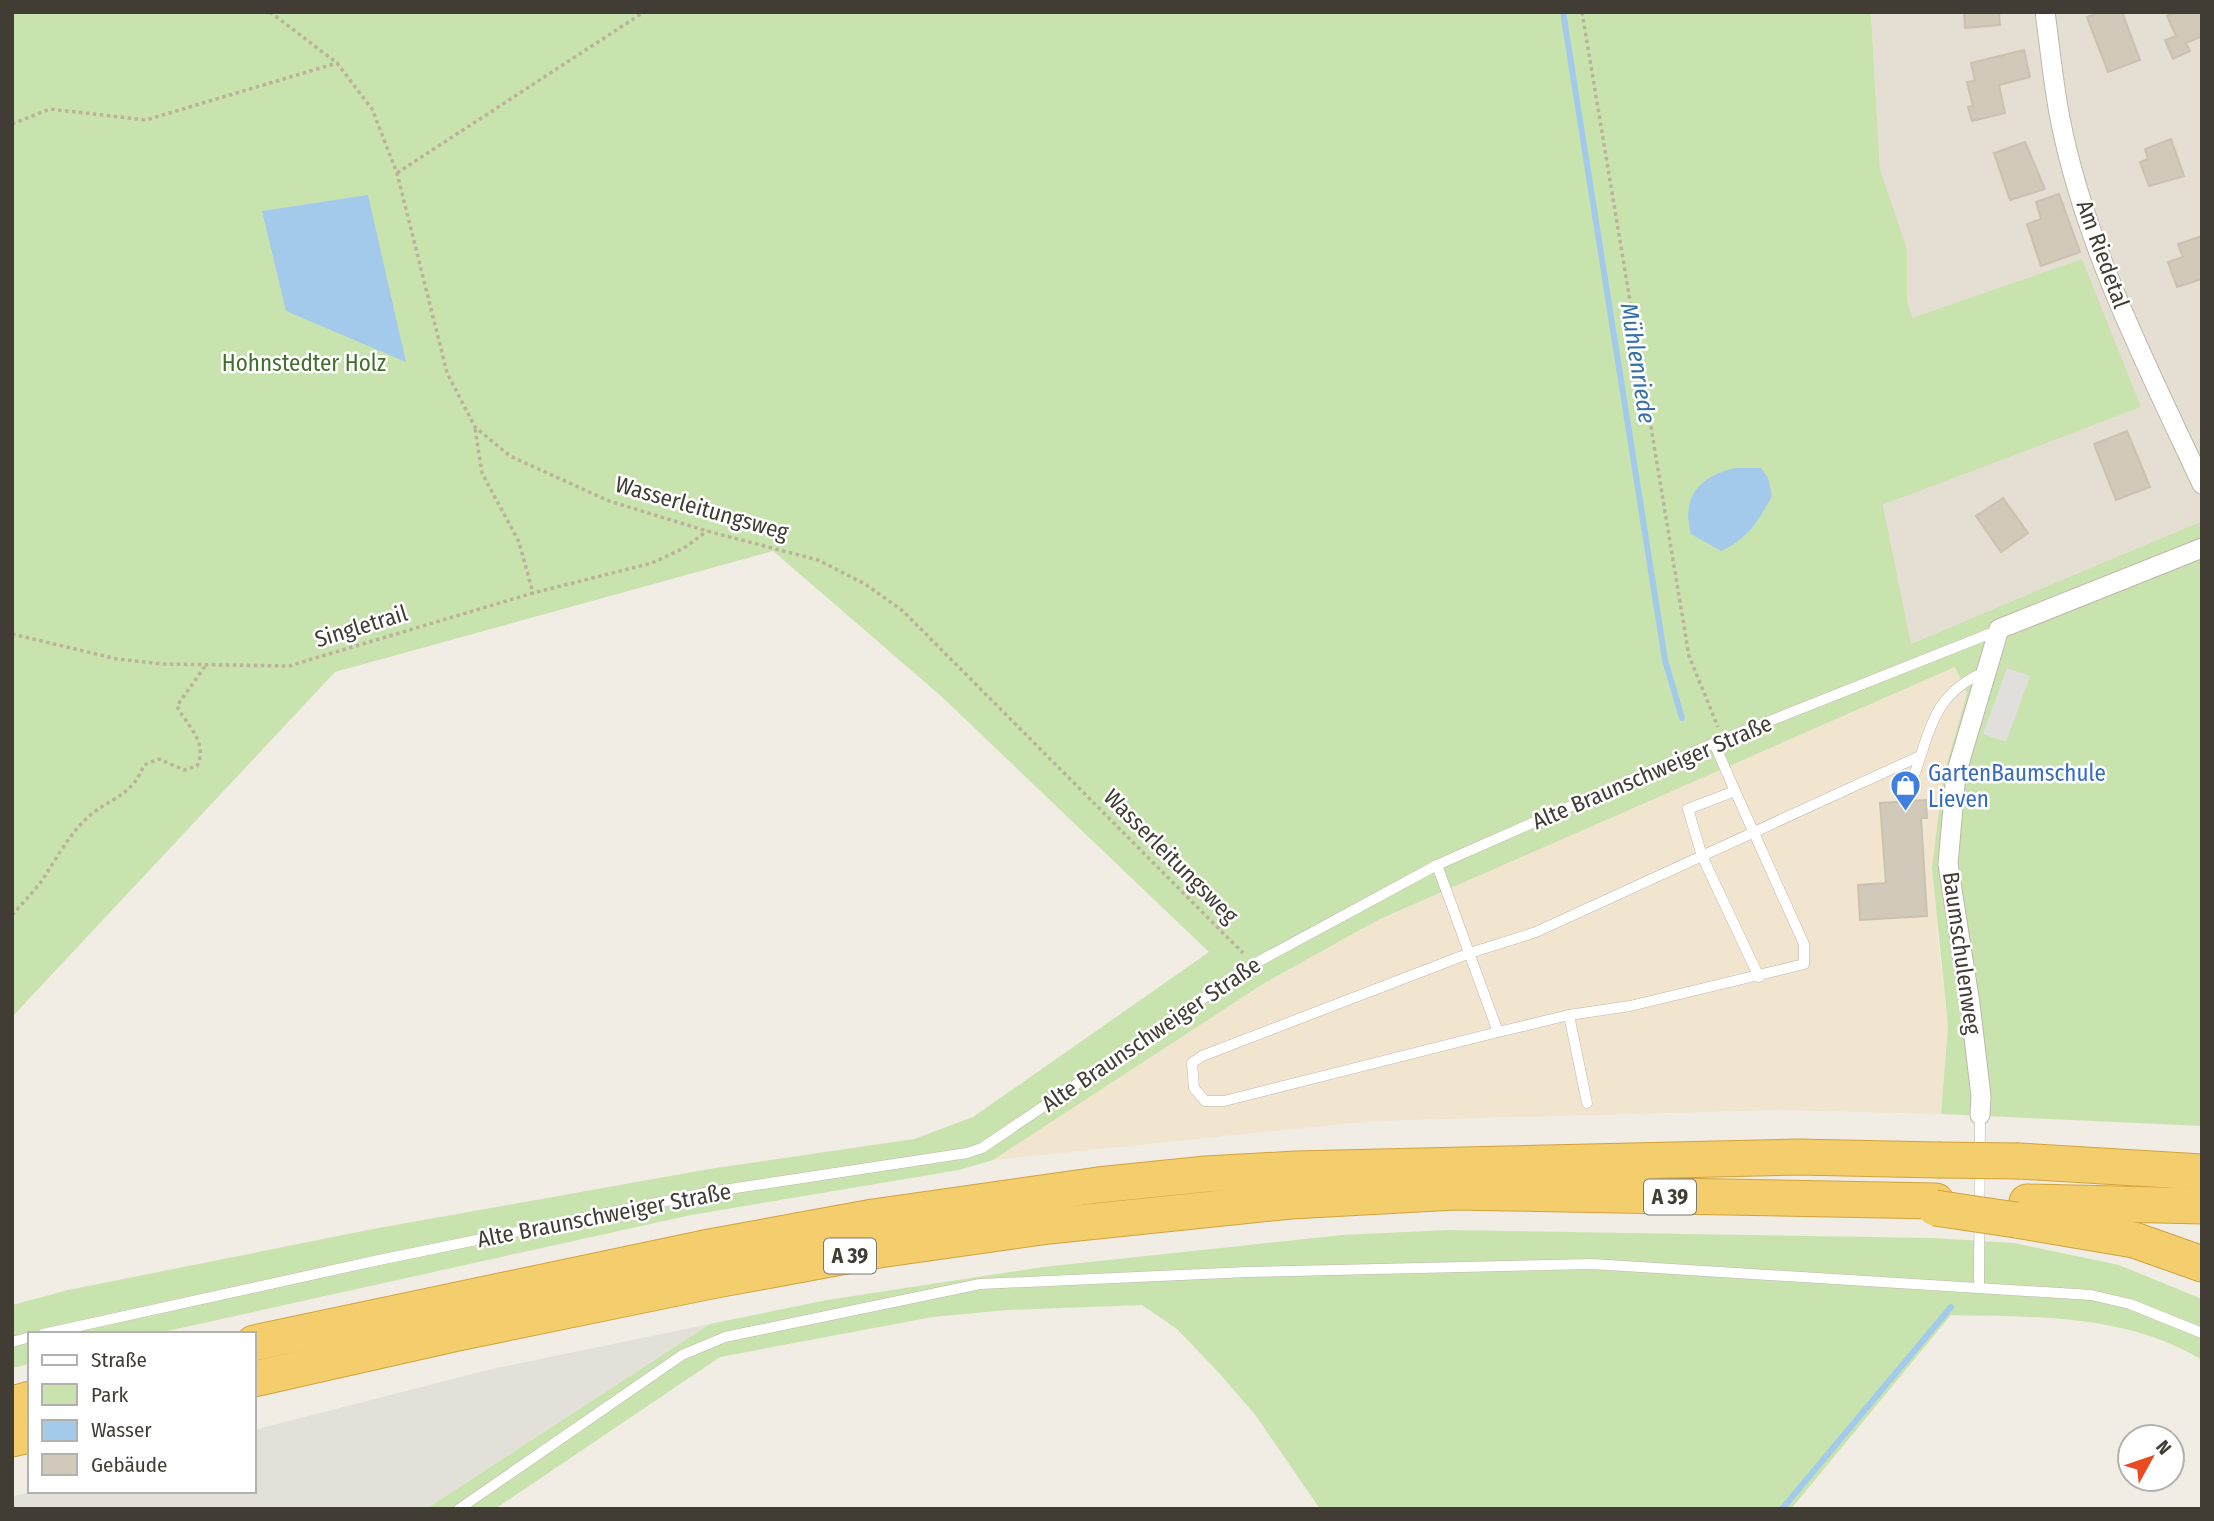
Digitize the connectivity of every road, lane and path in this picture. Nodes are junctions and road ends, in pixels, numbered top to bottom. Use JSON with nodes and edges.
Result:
{"nodes":[{"id":1,"x":270,"y":12,"type":"edge"},
{"id":2,"x":644,"y":12,"type":"edge"},
{"id":3,"x":1582,"y":12,"type":"edge"},
{"id":4,"x":2045,"y":12,"type":"edge"},
{"id":5,"x":337,"y":63,"type":"junction"},
{"id":6,"x":12,"y":124,"type":"edge"},
{"id":7,"x":397,"y":173,"type":"junction"},
{"id":8,"x":475,"y":427,"type":"junction"},
{"id":9,"x":2202,"y":484,"type":"edge"},
{"id":10,"x":707,"y":531,"type":"junction"},
{"id":11,"x":2202,"y":548,"type":"edge"},
{"id":12,"x":533,"y":593,"type":"junction"},
{"id":13,"x":2000,"y":629,"type":"junction"},
{"id":14,"x":12,"y":634,"type":"edge"},
{"id":15,"x":205,"y":666,"type":"junction"},
{"id":16,"x":1990,"y":670,"type":"junction"},
{"id":17,"x":1725,"y":739,"type":"junction"},
{"id":18,"x":1714,"y":743,"type":"junction"},
{"id":19,"x":1920,"y":756,"type":"junction"},
{"id":20,"x":1905,"y":789,"type":"dead end"},
{"id":21,"x":1735,"y":791,"type":"junction"},
{"id":22,"x":1755,"y":835,"type":"junction"},
{"id":23,"x":1703,"y":856,"type":"junction"},
{"id":24,"x":1437,"y":865,"type":"junction"},
{"id":25,"x":12,"y":915,"type":"edge"},
{"id":26,"x":1470,"y":953,"type":"junction"},
{"id":27,"x":1254,"y":964,"type":"junction"},
{"id":28,"x":1759,"y":976,"type":"junction"},
{"id":29,"x":1569,"y":1015,"type":"junction"},
{"id":30,"x":1497,"y":1032,"type":"junction"},
{"id":31,"x":1587,"y":1103,"type":"dead end"},
{"id":32,"x":1980,"y":1115,"type":"joint"},
{"id":33,"x":2201,"y":1172,"type":"edge"},
{"id":34,"x":2202,"y":1206,"type":"edge"},
{"id":35,"x":2016,"y":1211,"type":"junction"},
{"id":36,"x":2202,"y":1264,"type":"edge"},
{"id":37,"x":1979,"y":1286,"type":"junction"},
{"id":38,"x":52,"y":1332,"type":"edge"},
{"id":39,"x":2202,"y":1334,"type":"edge"},
{"id":40,"x":256,"y":1343,"type":"edge"},
{"id":41,"x":256,"y":1379,"type":"edge"},
{"id":42,"x":459,"y":1509,"type":"edge"}],
"edges":[{"from":1,"to":5,"type":"path","name":"Wasserleitungsweg"},
{"from":2,"to":7,"type":"path"},
{"from":3,"to":17,"type":"path"},
{"from":4,"to":9,"type":"street","name":"Am Riedetal"},
{"from":5,"to":6,"type":"path"},
{"from":5,"to":7,"type":"path","name":"Wasserleitungsweg"},
{"from":7,"to":8,"type":"path","name":"Wasserleitungsweg"},
{"from":8,"to":10,"type":"path","name":"Wasserleitungsweg"},
{"from":8,"to":12,"type":"path"},
{"from":10,"to":12,"type":"path","name":"Singletrail"},
{"from":10,"to":27,"type":"path","name":"Wasserleitungsweg"},
{"from":11,"to":13,"type":"street","name":"Alte Braunschweiger Straße"},
{"from":12,"to":15,"type":"path","name":"Singletrail"},
{"from":13,"to":16,"type":"street","name":"Baumschulenweg"},
{"from":13,"to":17,"type":"lane","name":"Alte Braunschweiger Straße"},
{"from":14,"to":15,"type":"path","name":"Singletrail"},
{"from":15,"to":25,"type":"path"},
{"from":16,"to":19,"type":"lane"},
{"from":16,"to":32,"type":"street","name":"Baumschulenweg"},
{"from":17,"to":18,"type":"lane","name":"Alte Braunschweiger Straße"},
{"from":18,"to":21,"type":"lane"},
{"from":18,"to":24,"type":"lane","name":"Alte Braunschweiger Straße"},
{"from":19,"to":20,"type":"lane"},
{"from":19,"to":22,"type":"lane"},
{"from":21,"to":22,"type":"lane"},
{"from":21,"to":23,"type":"lane"},
{"from":22,"to":23,"type":"lane"},
{"from":22,"to":28,"type":"lane"},
{"from":23,"to":26,"type":"lane"},
{"from":23,"to":28,"type":"lane"},
{"from":24,"to":26,"type":"lane"},
{"from":24,"to":27,"type":"lane","name":"Alte Braunschweiger Straße"},
{"from":26,"to":30,"type":"lane"},
{"from":26,"to":30,"type":"lane"},
{"from":27,"to":38,"type":"lane","name":"Alte Braunschweiger Straße"},
{"from":28,"to":29,"type":"lane"},
{"from":29,"to":30,"type":"lane"},
{"from":29,"to":31,"type":"lane"},
{"from":32,"to":37,"type":"lane"},
{"from":33,"to":40,"type":"highway","number":"A 39","bridge":true},
{"from":34,"to":35,"type":"highway","number":"A 39"},
{"from":35,"to":36,"type":"highway"},
{"from":35,"to":41,"type":"highway","number":"A 39"},
{"from":37,"to":39,"type":"lane"},
{"from":37,"to":42,"type":"lane"}]}
